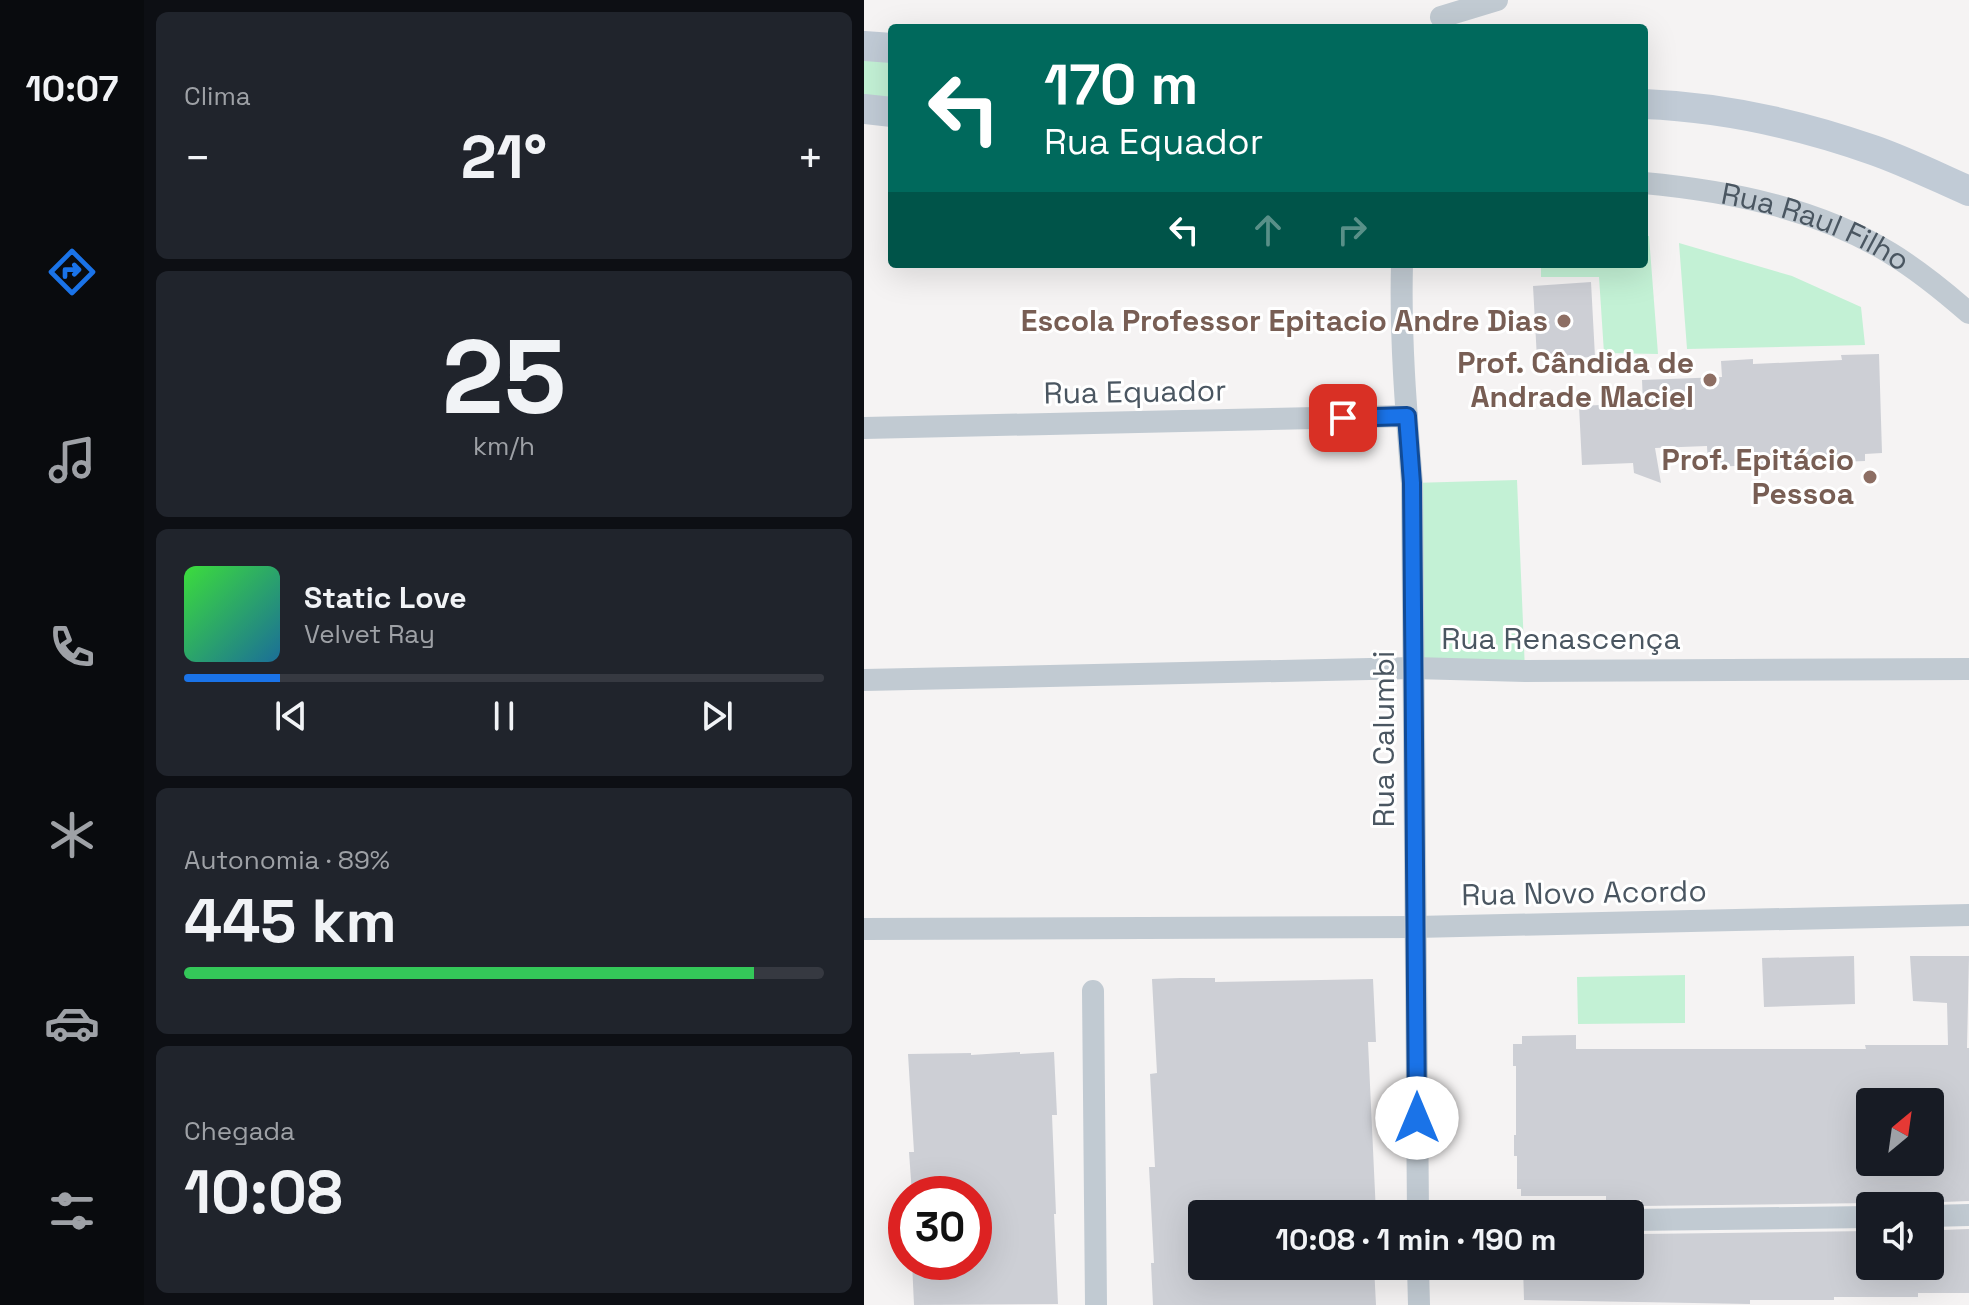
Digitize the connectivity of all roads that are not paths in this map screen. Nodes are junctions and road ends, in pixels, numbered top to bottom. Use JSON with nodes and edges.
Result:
{"nodes":[{"id":1,"x":1497,"y":0,"type":"edge"},
{"id":2,"x":1441,"y":15,"type":"edge"},
{"id":3,"x":864,"y":46,"type":"edge"},
{"id":4,"x":888,"y":48,"type":"edge"},
{"id":5,"x":1648,"y":104,"type":"edge"},
{"id":6,"x":864,"y":109,"type":"edge"},
{"id":7,"x":888,"y":112,"type":"edge"},
{"id":8,"x":1648,"y":184,"type":"edge"},
{"id":9,"x":1969,"y":191,"type":"edge"},
{"id":10,"x":1402,"y":268,"type":"edge"},
{"id":11,"x":1969,"y":313,"type":"edge"},
{"id":12,"x":1407,"y":416,"type":"junction"},
{"id":13,"x":864,"y":428,"type":"edge"},
{"id":14,"x":1414,"y":668,"type":"junction"},
{"id":15,"x":1969,"y":669,"type":"edge"},
{"id":16,"x":864,"y":680,"type":"edge"},
{"id":17,"x":1969,"y":915,"type":"edge"},
{"id":18,"x":1416,"y":927,"type":"junction"},
{"id":19,"x":864,"y":929,"type":"edge"},
{"id":20,"x":1093,"y":991,"type":"dead end"},
{"id":21,"x":1418,"y":1200,"type":"edge"},
{"id":22,"x":1969,"y":1215,"type":"edge"},
{"id":23,"x":1944,"y":1216,"type":"edge"},
{"id":24,"x":1856,"y":1217,"type":"edge"},
{"id":25,"x":1644,"y":1220,"type":"edge"},
{"id":26,"x":1418,"y":1280,"type":"edge"},
{"id":27,"x":1096,"y":1305,"type":"edge"},
{"id":28,"x":1419,"y":1305,"type":"edge"}],
"edges":[{"from":1,"to":2,"type":"street"},
{"from":3,"to":4,"type":"main road"},
{"from":5,"to":9,"type":"main road"},
{"from":6,"to":7,"type":"main road"},
{"from":8,"to":11,"type":"street","name":"Rua Raul Filho"},
{"from":10,"to":12,"type":"street","name":"Rua Calumbi"},
{"from":12,"to":13,"type":"street","name":"Rua Equador"},
{"from":12,"to":14,"type":"street","name":"Rua Calumbi"},
{"from":14,"to":15,"type":"street","name":"Rua Renascença"},
{"from":14,"to":16,"type":"street","name":"Rua Renascença"},
{"from":14,"to":18,"type":"street","name":"Rua Calumbi"},
{"from":17,"to":18,"type":"street","name":"Rua Novo Acordo"},
{"from":18,"to":19,"type":"street","name":"Rua Novo Acordo"},
{"from":18,"to":21,"type":"street","name":"Rua Calumbi"},
{"from":20,"to":27,"type":"street"},
{"from":22,"to":23,"type":"street"},
{"from":24,"to":25,"type":"street"},
{"from":26,"to":28,"type":"street"}]}
